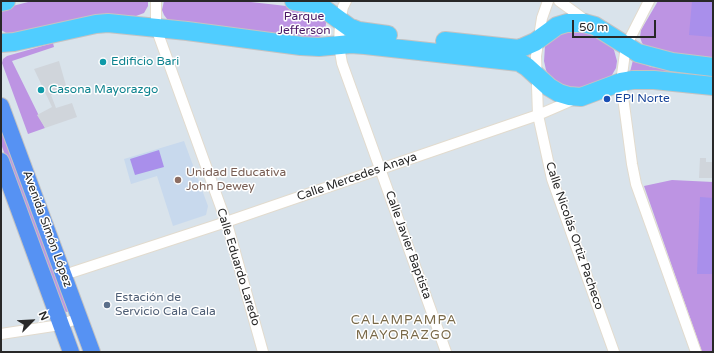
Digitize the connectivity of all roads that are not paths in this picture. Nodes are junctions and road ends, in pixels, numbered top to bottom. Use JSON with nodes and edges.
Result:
{"nodes":[{"id":1,"x":6,"y":1,"type":"edge"},
{"id":2,"x":156,"y":1,"type":"edge"},
{"id":3,"x":294,"y":1,"type":"edge"},
{"id":4,"x":346,"y":1,"type":"edge"},
{"id":5,"x":548,"y":1,"type":"edge"},
{"id":6,"x":559,"y":1,"type":"edge"},
{"id":7,"x":649,"y":1,"type":"edge"},
{"id":8,"x":1,"y":2,"type":"edge"},
{"id":9,"x":340,"y":21,"type":"junction"},
{"id":10,"x":595,"y":26,"type":"junction"},
{"id":11,"x":156,"y":28,"type":"junction"},
{"id":12,"x":538,"y":40,"type":"junction"},
{"id":13,"x":1,"y":42,"type":"edge"},
{"id":14,"x":339,"y":46,"type":"junction"},
{"id":15,"x":626,"y":46,"type":"junction"},
{"id":16,"x":713,"y":67,"type":"edge"},
{"id":17,"x":536,"y":75,"type":"junction"},
{"id":18,"x":621,"y":82,"type":"junction"},
{"id":19,"x":713,"y":86,"type":"edge"},
{"id":20,"x":581,"y":97,"type":"junction"},
{"id":21,"x":1,"y":106,"type":"edge"},
{"id":22,"x":538,"y":115,"type":"junction"},
{"id":23,"x":1,"y":161,"type":"edge"},
{"id":24,"x":380,"y":168,"type":"junction"},
{"id":25,"x":226,"y":222,"type":"junction"},
{"id":26,"x":64,"y":275,"type":"junction"},
{"id":27,"x":79,"y":318,"type":"junction"},
{"id":28,"x":60,"y":325,"type":"junction"},
{"id":29,"x":1,"y":334,"type":"edge"},
{"id":30,"x":71,"y":352,"type":"edge"},
{"id":31,"x":92,"y":352,"type":"edge"},
{"id":32,"x":264,"y":352,"type":"edge"},
{"id":33,"x":446,"y":352,"type":"edge"},
{"id":34,"x":614,"y":352,"type":"edge"},
{"id":35,"x":696,"y":352,"type":"edge"}],
"edges":[{"from":1,"to":8,"type":"highway"},
{"from":2,"to":11,"type":"street","name":"Calle Eduardo Laredo"},
{"from":3,"to":9,"type":"highway"},
{"from":4,"to":9,"type":"street","name":"Calle Javier Baptista"},
{"from":5,"to":12,"type":"street","name":"Calle Nicolás Ortiz Pacheco"},
{"from":6,"to":10,"type":"street"},
{"from":7,"to":15,"type":"street"},
{"from":9,"to":12,"type":"highway"},
{"from":9,"to":14,"type":"street","name":"Calle Javier Baptista"},
{"from":10,"to":12,"type":"highway"},
{"from":10,"to":15,"type":"highway"},
{"from":11,"to":13,"type":"highway"},
{"from":11,"to":14,"type":"highway"},
{"from":11,"to":25,"type":"street","name":"Calle Eduardo Laredo"},
{"from":12,"to":17,"type":"street","name":"Calle Nicolás Ortiz Pacheco"},
{"from":14,"to":17,"type":"highway"},
{"from":14,"to":24,"type":"street","name":"Calle Javier Baptista"},
{"from":15,"to":16,"type":"highway"},
{"from":15,"to":18,"type":"street"},
{"from":17,"to":20,"type":"highway"},
{"from":17,"to":22,"type":"street","name":"Calle Nicolás Ortiz Pacheco"},
{"from":18,"to":19,"type":"highway"},
{"from":18,"to":20,"type":"highway"},
{"from":18,"to":35,"type":"street"},
{"from":20,"to":22,"type":"street","name":"Calle Mercedes Anaya"},
{"from":21,"to":26,"type":"main road","name":"Avenida Simón López"},
{"from":22,"to":24,"type":"street","name":"Calle Mercedes Anaya"},
{"from":22,"to":34,"type":"street","name":"Calle Nicolás Ortiz Pacheco"},
{"from":23,"to":28,"type":"main road","name":"Avenida Simón López"},
{"from":24,"to":25,"type":"street","name":"Calle Mercedes Anaya"},
{"from":24,"to":33,"type":"street","name":"Calle Javier Baptista"},
{"from":25,"to":26,"type":"street","name":"Calle Mercedes Anaya"},
{"from":25,"to":32,"type":"street","name":"Calle Eduardo Laredo"},
{"from":26,"to":27,"type":"main road","name":"Avenida Simón López"},
{"from":27,"to":28,"type":"street"},
{"from":27,"to":31,"type":"main road","name":"Avenida Simón López"},
{"from":28,"to":29,"type":"street"},
{"from":28,"to":30,"type":"main road","name":"Avenida Simón López"}]}
